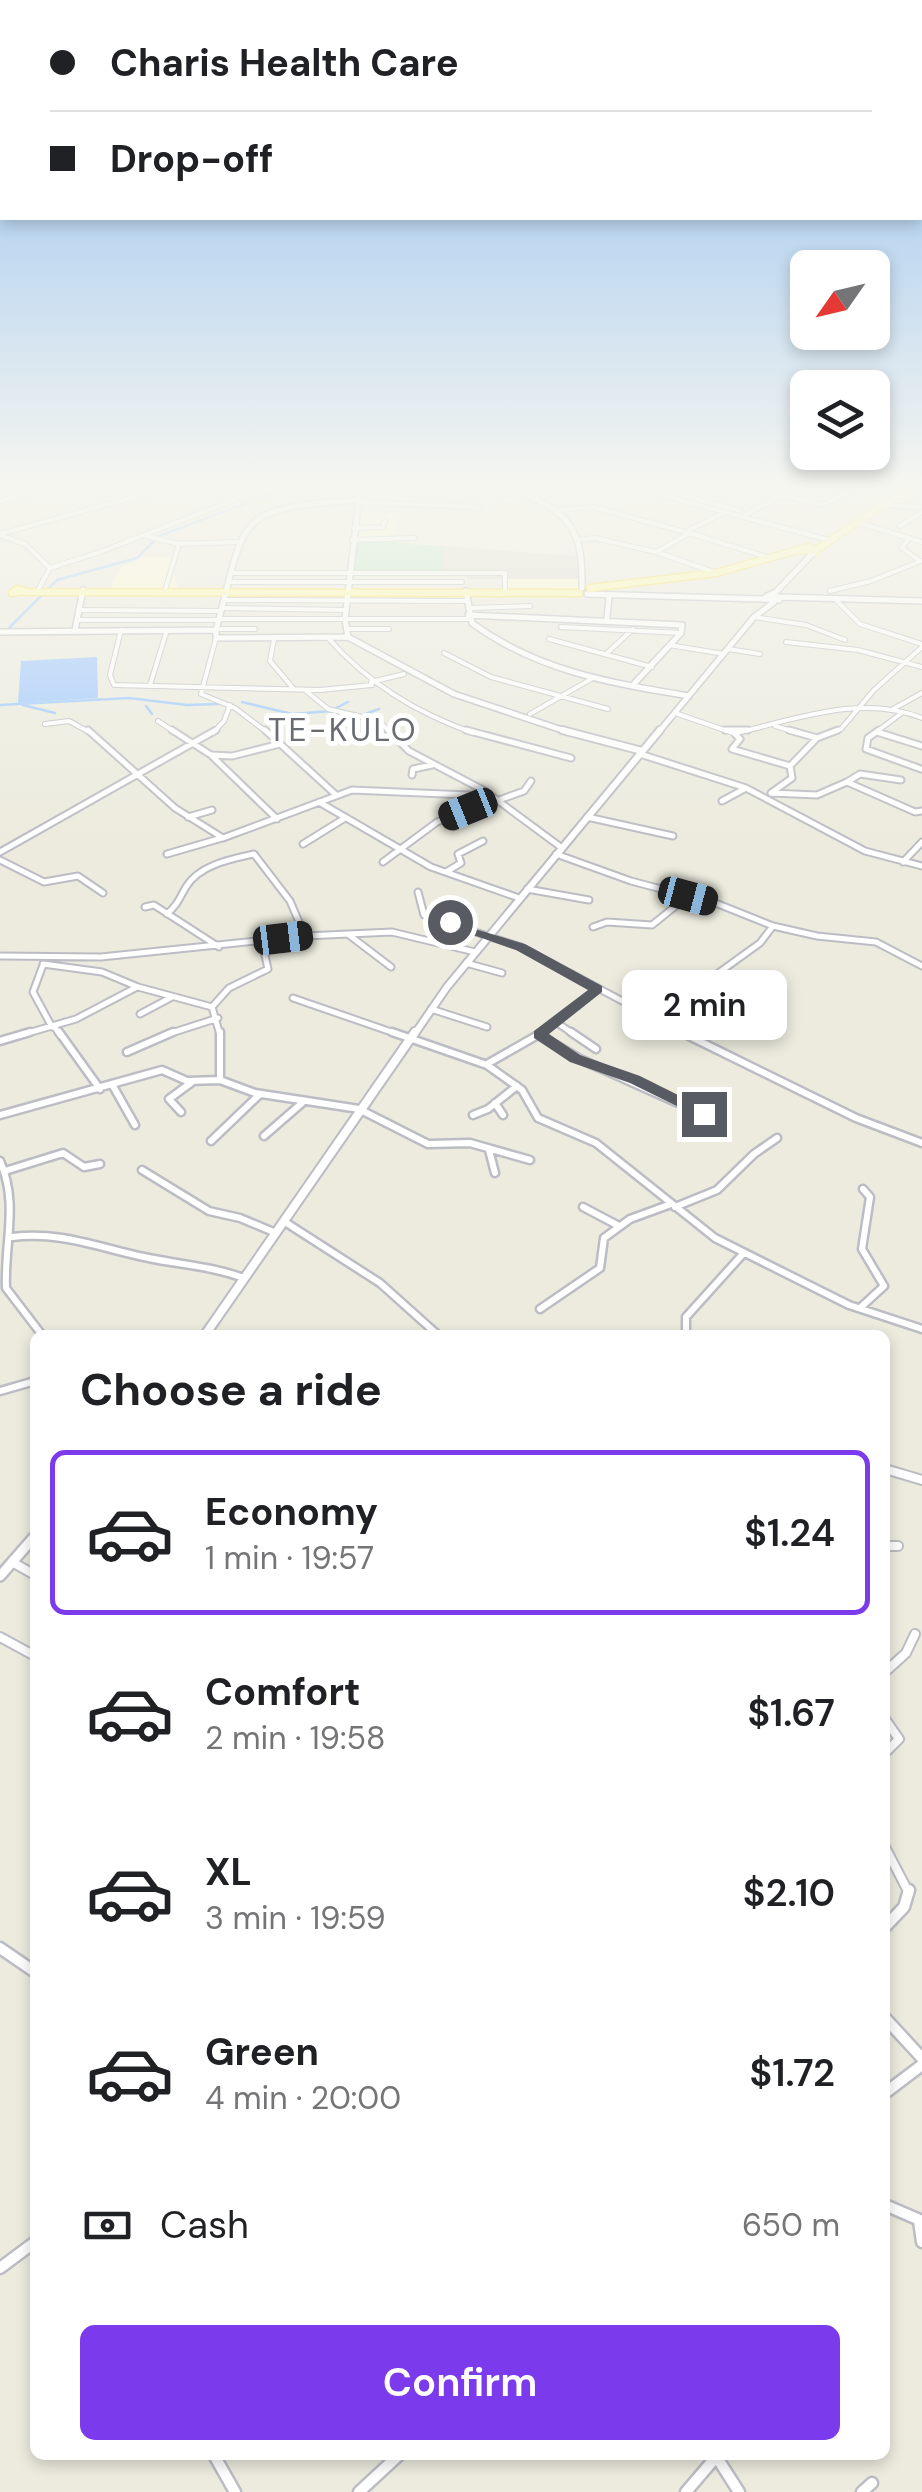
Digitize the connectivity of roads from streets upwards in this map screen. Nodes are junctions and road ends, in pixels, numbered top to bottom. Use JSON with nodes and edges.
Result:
{"nodes":[{"id":1,"x":438,"y":607,"type":"edge"},
{"id":2,"x":468,"y":607,"type":"edge"},
{"id":3,"x":514,"y":607,"type":"edge"},
{"id":4,"x":607,"y":607,"type":"edge"},
{"id":5,"x":760,"y":607,"type":"edge"},
{"id":6,"x":842,"y":607,"type":"edge"},
{"id":7,"x":78,"y":610,"type":"joint"},
{"id":8,"x":222,"y":610,"type":"junction"},
{"id":9,"x":346,"y":610,"type":"joint"},
{"id":10,"x":468,"y":611,"type":"junction"},
{"id":11,"x":754,"y":617,"type":"junction"},
{"id":12,"x":607,"y":618,"type":"junction"},
{"id":13,"x":344,"y":619,"type":"junction"},
{"id":14,"x":76,"y":620,"type":"junction"},
{"id":15,"x":220,"y":620,"type":"junction"},
{"id":16,"x":561,"y":627,"type":"dead end"},
{"id":17,"x":254,"y":628,"type":"dead end"},
{"id":18,"x":216,"y":629,"type":"junction"},
{"id":19,"x":346,"y":629,"type":"junction"},
{"id":20,"x":389,"y":629,"type":"dead end"},
{"id":21,"x":633,"y":629,"type":"junction"},
{"id":22,"x":76,"y":630,"type":"junction"},
{"id":23,"x":89,"y":630,"type":"junction"},
{"id":24,"x":121,"y":630,"type":"junction"},
{"id":25,"x":167,"y":630,"type":"junction"},
{"id":26,"x":0,"y":632,"type":"edge"},
{"id":27,"x":681,"y":633,"type":"junction"},
{"id":28,"x":348,"y":637,"type":"junction"},
{"id":29,"x":216,"y":638,"type":"junction"},
{"id":30,"x":328,"y":638,"type":"junction"},
{"id":31,"x":274,"y":639,"type":"junction"},
{"id":32,"x":550,"y":639,"type":"dead end"},
{"id":33,"x":845,"y":640,"type":"dead end"},
{"id":34,"x":89,"y":642,"type":"dead end"},
{"id":35,"x":786,"y":642,"type":"dead end"},
{"id":36,"x":669,"y":645,"type":"junction"},
{"id":37,"x":922,"y":645,"type":"edge"},
{"id":38,"x":726,"y":651,"type":"junction"},
{"id":39,"x":444,"y":654,"type":"dead end"},
{"id":40,"x":605,"y":654,"type":"junction"},
{"id":41,"x":760,"y":654,"type":"dead end"},
{"id":42,"x":904,"y":663,"type":"junction"},
{"id":43,"x":652,"y":667,"type":"junction"},
{"id":44,"x":922,"y":667,"type":"edge"},
{"id":45,"x":404,"y":674,"type":"junction"},
{"id":46,"x":593,"y":678,"type":"junction"},
{"id":47,"x":371,"y":684,"type":"junction"},
{"id":48,"x":150,"y":685,"type":"junction"},
{"id":49,"x":204,"y":686,"type":"junction"},
{"id":50,"x":632,"y":686,"type":"junction"},
{"id":51,"x":294,"y":689,"type":"junction"},
{"id":52,"x":304,"y":689,"type":"junction"},
{"id":53,"x":922,"y":693,"type":"edge"},
{"id":54,"x":688,"y":696,"type":"junction"},
{"id":55,"x":560,"y":698,"type":"junction"},
{"id":56,"x":230,"y":706,"type":"junction"},
{"id":57,"x":859,"y":706,"type":"junction"},
{"id":58,"x":608,"y":710,"type":"dead end"},
{"id":59,"x":892,"y":710,"type":"junction"},
{"id":60,"x":904,"y":711,"type":"junction"},
{"id":61,"x":675,"y":713,"type":"junction"},
{"id":62,"x":530,"y":714,"type":"dead end"},
{"id":63,"x":922,"y":718,"type":"edge"},
{"id":64,"x":158,"y":721,"type":"dead end"},
{"id":65,"x":46,"y":724,"type":"dead end"},
{"id":66,"x":774,"y":726,"type":"junction"},
{"id":67,"x":876,"y":732,"type":"junction"},
{"id":68,"x":734,"y":734,"type":"junction"},
{"id":69,"x":817,"y":738,"type":"junction"},
{"id":70,"x":196,"y":743,"type":"junction"},
{"id":71,"x":280,"y":744,"type":"junction"},
{"id":72,"x":922,"y":746,"type":"edge"},
{"id":73,"x":641,"y":752,"type":"junction"},
{"id":74,"x":211,"y":755,"type":"junction"},
{"id":75,"x":232,"y":756,"type":"junction"},
{"id":76,"x":572,"y":758,"type":"dead end"},
{"id":77,"x":221,"y":764,"type":"junction"},
{"id":78,"x":434,"y":764,"type":"junction"},
{"id":79,"x":790,"y":766,"type":"junction"},
{"id":80,"x":920,"y":769,"type":"edge"},
{"id":81,"x":138,"y":773,"type":"junction"},
{"id":82,"x":412,"y":775,"type":"dead end"},
{"id":83,"x":901,"y":780,"type":"dead end"},
{"id":84,"x":530,"y":781,"type":"dead end"},
{"id":85,"x":847,"y":782,"type":"junction"},
{"id":86,"x":746,"y":788,"type":"junction"},
{"id":87,"x":336,"y":794,"type":"junction"},
{"id":88,"x":767,"y":794,"type":"junction"},
{"id":89,"x":495,"y":798,"type":"junction"},
{"id":90,"x":722,"y":801,"type":"dead end"},
{"id":91,"x":318,"y":802,"type":"junction"},
{"id":92,"x":269,"y":807,"type":"junction"},
{"id":93,"x":212,"y":810,"type":"dead end"},
{"id":94,"x":922,"y":811,"type":"edge"},
{"id":95,"x":290,"y":812,"type":"junction"},
{"id":96,"x":187,"y":817,"type":"junction"},
{"id":97,"x":346,"y":817,"type":"junction"},
{"id":98,"x":588,"y":817,"type":"junction"},
{"id":99,"x":277,"y":818,"type":"junction"},
{"id":100,"x":674,"y":836,"type":"dead end"},
{"id":101,"x":223,"y":838,"type":"junction"},
{"id":102,"x":214,"y":841,"type":"junction"},
{"id":103,"x":483,"y":841,"type":"dead end"},
{"id":104,"x":922,"y":842,"type":"edge"},
{"id":105,"x":302,"y":844,"type":"dead end"},
{"id":106,"x":223,"y":850,"type":"dead end"},
{"id":107,"x":559,"y":851,"type":"junction"},
{"id":108,"x":0,"y":852,"type":"edge"},
{"id":109,"x":406,"y":852,"type":"junction"},
{"id":110,"x":167,"y":854,"type":"dead end"},
{"id":111,"x":0,"y":860,"type":"edge"},
{"id":112,"x":383,"y":862,"type":"dead end"},
{"id":113,"x":903,"y":862,"type":"junction"},
{"id":114,"x":922,"y":866,"type":"edge"},
{"id":115,"x":444,"y":872,"type":"junction"},
{"id":116,"x":527,"y":889,"type":"junction"},
{"id":117,"x":418,"y":892,"type":"dead end"},
{"id":118,"x":102,"y":893,"type":"dead end"},
{"id":119,"x":688,"y":896,"type":"junction"},
{"id":120,"x":519,"y":898,"type":"junction"},
{"id":121,"x":589,"y":900,"type":"dead end"},
{"id":122,"x":145,"y":907,"type":"dead end"},
{"id":123,"x":167,"y":914,"type":"junction"},
{"id":124,"x":456,"y":924,"type":"junction"},
{"id":125,"x":774,"y":926,"type":"junction"},
{"id":126,"x":593,"y":927,"type":"dead end"},
{"id":127,"x":348,"y":934,"type":"junction"},
{"id":128,"x":446,"y":934,"type":"dead end"},
{"id":129,"x":488,"y":935,"type":"junction"},
{"id":130,"x":305,"y":936,"type":"junction"},
{"id":131,"x":262,"y":941,"type":"junction"},
{"id":132,"x":219,"y":946,"type":"junction"},
{"id":133,"x":476,"y":952,"type":"junction"},
{"id":134,"x":0,"y":956,"type":"edge"},
{"id":135,"x":100,"y":957,"type":"junction"},
{"id":136,"x":44,"y":962,"type":"junction"},
{"id":137,"x":466,"y":963,"type":"junction"},
{"id":138,"x":922,"y":966,"type":"edge"},
{"id":139,"x":391,"y":967,"type":"dead end"},
{"id":140,"x":102,"y":972,"type":"junction"},
{"id":141,"x":502,"y":974,"type":"dead end"},
{"id":142,"x":138,"y":987,"type":"junction"},
{"id":143,"x":597,"y":989,"type":"junction"},
{"id":144,"x":173,"y":996,"type":"junction"},
{"id":145,"x":293,"y":998,"type":"dead end"},
{"id":146,"x":212,"y":1007,"type":"junction"},
{"id":147,"x":431,"y":1009,"type":"junction"},
{"id":148,"x":140,"y":1014,"type":"dead end"},
{"id":149,"x":218,"y":1018,"type":"junction"},
{"id":150,"x":556,"y":1022,"type":"junction"},
{"id":151,"x":662,"y":1022,"type":"junction"},
{"id":152,"x":53,"y":1026,"type":"junction"},
{"id":153,"x":486,"y":1027,"type":"dead end"},
{"id":154,"x":540,"y":1034,"type":"junction"},
{"id":155,"x":411,"y":1036,"type":"junction"},
{"id":156,"x":0,"y":1041,"type":"edge"},
{"id":157,"x":596,"y":1048,"type":"dead end"},
{"id":158,"x":127,"y":1052,"type":"dead end"},
{"id":159,"x":487,"y":1064,"type":"junction"},
{"id":160,"x":220,"y":1080,"type":"junction"},
{"id":161,"x":194,"y":1082,"type":"junction"},
{"id":162,"x":113,"y":1086,"type":"junction"},
{"id":163,"x":517,"y":1086,"type":"junction"},
{"id":164,"x":100,"y":1089,"type":"junction"},
{"id":165,"x":260,"y":1094,"type":"junction"},
{"id":166,"x":302,"y":1103,"type":"junction"},
{"id":167,"x":494,"y":1103,"type":"junction"},
{"id":168,"x":359,"y":1109,"type":"junction"},
{"id":169,"x":181,"y":1112,"type":"dead end"},
{"id":170,"x":0,"y":1114,"type":"edge"},
{"id":171,"x":473,"y":1115,"type":"dead end"},
{"id":172,"x":502,"y":1115,"type":"dead end"},
{"id":173,"x":710,"y":1117,"type":"dead end"},
{"id":174,"x":135,"y":1125,"type":"dead end"},
{"id":175,"x":264,"y":1136,"type":"dead end"},
{"id":176,"x":777,"y":1138,"type":"dead end"},
{"id":177,"x":211,"y":1141,"type":"dead end"},
{"id":178,"x":922,"y":1143,"type":"edge"},
{"id":179,"x":489,"y":1150,"type":"junction"},
{"id":180,"x":530,"y":1160,"type":"dead end"},
{"id":181,"x":0,"y":1161,"type":"edge"},
{"id":182,"x":100,"y":1164,"type":"dead end"},
{"id":183,"x":142,"y":1170,"type":"dead end"},
{"id":184,"x":5,"y":1171,"type":"junction"},
{"id":185,"x":494,"y":1173,"type":"dead end"},
{"id":186,"x":863,"y":1188,"type":"dead end"},
{"id":187,"x":673,"y":1206,"type":"junction"},
{"id":188,"x":583,"y":1207,"type":"dead end"},
{"id":189,"x":285,"y":1222,"type":"junction"},
{"id":190,"x":619,"y":1226,"type":"junction"},
{"id":191,"x":276,"y":1234,"type":"junction"},
{"id":192,"x":12,"y":1237,"type":"junction"},
{"id":193,"x":743,"y":1254,"type":"junction"},
{"id":194,"x":245,"y":1278,"type":"junction"},
{"id":195,"x":540,"y":1309,"type":"dead end"},
{"id":196,"x":859,"y":1309,"type":"junction"},
{"id":197,"x":922,"y":1328,"type":"edge"},
{"id":198,"x":38,"y":1330,"type":"edge"},
{"id":199,"x":208,"y":1330,"type":"edge"},
{"id":200,"x":432,"y":1330,"type":"edge"},
{"id":201,"x":684,"y":1330,"type":"edge"},
{"id":202,"x":30,"y":1382,"type":"edge"},
{"id":203,"x":0,"y":1391,"type":"edge"},
{"id":204,"x":890,"y":1470,"type":"edge"},
{"id":205,"x":922,"y":1480,"type":"edge"},
{"id":206,"x":30,"y":1542,"type":"edge"},
{"id":207,"x":890,"y":1546,"type":"edge"},
{"id":208,"x":898,"y":1546,"type":"dead end"},
{"id":209,"x":12,"y":1562,"type":"junction"},
{"id":210,"x":30,"y":1572,"type":"edge"},
{"id":211,"x":0,"y":1576,"type":"edge"},
{"id":212,"x":915,"y":1634,"type":"dead end"},
{"id":213,"x":0,"y":1637,"type":"edge"},
{"id":214,"x":30,"y":1653,"type":"edge"},
{"id":215,"x":890,"y":1667,"type":"edge"},
{"id":216,"x":890,"y":1726,"type":"edge"},
{"id":217,"x":890,"y":1748,"type":"edge"},
{"id":218,"x":890,"y":1855,"type":"edge"},
{"id":219,"x":890,"y":1922,"type":"edge"},
{"id":220,"x":0,"y":1948,"type":"edge"},
{"id":221,"x":30,"y":1969,"type":"edge"},
{"id":222,"x":890,"y":2024,"type":"edge"},
{"id":223,"x":922,"y":2062,"type":"edge"},
{"id":224,"x":890,"y":2090,"type":"edge"},
{"id":225,"x":890,"y":2208,"type":"edge"},
{"id":226,"x":920,"y":2221,"type":"edge"},
{"id":227,"x":922,"y":2242,"type":"edge"},
{"id":228,"x":30,"y":2246,"type":"edge"},
{"id":229,"x":0,"y":2268,"type":"edge"},
{"id":230,"x":217,"y":2460,"type":"edge"},
{"id":231,"x":393,"y":2460,"type":"edge"},
{"id":232,"x":713,"y":2460,"type":"edge"},
{"id":233,"x":719,"y":2460,"type":"edge"},
{"id":234,"x":872,"y":2483,"type":"dead end"},
{"id":235,"x":235,"y":2492,"type":"edge"},
{"id":236,"x":358,"y":2492,"type":"edge"},
{"id":237,"x":686,"y":2492,"type":"edge"},
{"id":238,"x":739,"y":2492,"type":"edge"},
{"id":239,"x":862,"y":2492,"type":"edge"}],
"edges":[{"from":1,"to":10,"type":"street"},
{"from":2,"to":10,"type":"street"},
{"from":3,"to":10,"type":"street"},
{"from":4,"to":12,"type":"street"},
{"from":5,"to":11,"type":"street"},
{"from":6,"to":37,"type":"street"},
{"from":7,"to":8,"type":"street"},
{"from":7,"to":14,"type":"street"},
{"from":8,"to":9,"type":"street"},
{"from":8,"to":15,"type":"street"},
{"from":9,"to":13,"type":"street"},
{"from":10,"to":12,"type":"street"},
{"from":10,"to":13,"type":"street"},
{"from":10,"to":46,"type":"street"},
{"from":11,"to":33,"type":"street"},
{"from":11,"to":38,"type":"street"},
{"from":12,"to":27,"type":"street"},
{"from":13,"to":15,"type":"street"},
{"from":13,"to":19,"type":"street"},
{"from":14,"to":15,"type":"street"},
{"from":14,"to":22,"type":"street"},
{"from":15,"to":18,"type":"street"},
{"from":16,"to":21,"type":"street"},
{"from":17,"to":18,"type":"street"},
{"from":18,"to":25,"type":"street"},
{"from":18,"to":29,"type":"street"},
{"from":19,"to":20,"type":"street"},
{"from":19,"to":28,"type":"street"},
{"from":21,"to":27,"type":"street"},
{"from":21,"to":40,"type":"street"},
{"from":22,"to":23,"type":"street"},
{"from":22,"to":26,"type":"street"},
{"from":23,"to":24,"type":"street"},
{"from":23,"to":34,"type":"street"},
{"from":24,"to":25,"type":"street"},
{"from":24,"to":48,"type":"street"},
{"from":25,"to":48,"type":"street"},
{"from":27,"to":36,"type":"street"},
{"from":28,"to":30,"type":"street"},
{"from":28,"to":45,"type":"street"},
{"from":29,"to":31,"type":"street"},
{"from":29,"to":49,"type":"street"},
{"from":30,"to":31,"type":"street"},
{"from":30,"to":47,"type":"street"},
{"from":31,"to":51,"type":"street"},
{"from":32,"to":40,"type":"street"},
{"from":35,"to":42,"type":"street"},
{"from":36,"to":38,"type":"street"},
{"from":36,"to":43,"type":"street"},
{"from":37,"to":42,"type":"street"},
{"from":38,"to":41,"type":"street"},
{"from":38,"to":54,"type":"street"},
{"from":39,"to":55,"type":"street"},
{"from":40,"to":43,"type":"street"},
{"from":42,"to":44,"type":"street"},
{"from":42,"to":57,"type":"street"},
{"from":43,"to":50,"type":"street"},
{"from":45,"to":47,"type":"street"},
{"from":45,"to":73,"type":"street"},
{"from":46,"to":50,"type":"street"},
{"from":46,"to":55,"type":"street"},
{"from":47,"to":52,"type":"street"},
{"from":47,"to":76,"type":"street"},
{"from":48,"to":49,"type":"street"},
{"from":49,"to":51,"type":"street"},
{"from":49,"to":56,"type":"street"},
{"from":50,"to":54,"type":"street"},
{"from":51,"to":52,"type":"street"},
{"from":52,"to":78,"type":"street"},
{"from":53,"to":59,"type":"street"},
{"from":54,"to":61,"type":"street"},
{"from":55,"to":58,"type":"street"},
{"from":55,"to":62,"type":"street"},
{"from":56,"to":70,"type":"street"},
{"from":56,"to":71,"type":"street"},
{"from":57,"to":59,"type":"street"},
{"from":57,"to":66,"type":"street"},
{"from":57,"to":69,"type":"street"},
{"from":59,"to":60,"type":"street"},
{"from":60,"to":63,"type":"street"},
{"from":60,"to":67,"type":"street"},
{"from":61,"to":68,"type":"street"},
{"from":61,"to":73,"type":"street"},
{"from":64,"to":70,"type":"street"},
{"from":65,"to":81,"type":"street"},
{"from":66,"to":68,"type":"street"},
{"from":66,"to":69,"type":"street"},
{"from":67,"to":72,"type":"street"},
{"from":67,"to":80,"type":"street"},
{"from":68,"to":79,"type":"street"},
{"from":69,"to":79,"type":"street"},
{"from":70,"to":74,"type":"street"},
{"from":70,"to":81,"type":"street"},
{"from":71,"to":75,"type":"street"},
{"from":71,"to":87,"type":"street"},
{"from":73,"to":86,"type":"street"},
{"from":73,"to":98,"type":"street"},
{"from":74,"to":75,"type":"street"},
{"from":74,"to":77,"type":"street"},
{"from":75,"to":77,"type":"street"},
{"from":77,"to":92,"type":"street"},
{"from":78,"to":82,"type":"street"},
{"from":78,"to":89,"type":"street"},
{"from":79,"to":88,"type":"street"},
{"from":81,"to":96,"type":"street"},
{"from":81,"to":108,"type":"street"},
{"from":83,"to":85,"type":"street"},
{"from":84,"to":89,"type":"street"},
{"from":85,"to":88,"type":"street"},
{"from":85,"to":94,"type":"street"},
{"from":86,"to":88,"type":"street"},
{"from":86,"to":90,"type":"street"},
{"from":87,"to":89,"type":"street"},
{"from":87,"to":91,"type":"street"},
{"from":88,"to":113,"type":"street"},
{"from":89,"to":107,"type":"street"},
{"from":89,"to":109,"type":"street"},
{"from":91,"to":95,"type":"street"},
{"from":91,"to":97,"type":"street"},
{"from":92,"to":95,"type":"street"},
{"from":92,"to":99,"type":"street"},
{"from":93,"to":96,"type":"street"},
{"from":95,"to":99,"type":"street"},
{"from":96,"to":101,"type":"street"},
{"from":97,"to":105,"type":"street"},
{"from":97,"to":109,"type":"street"},
{"from":98,"to":100,"type":"street"},
{"from":98,"to":107,"type":"street"},
{"from":99,"to":101,"type":"street"},
{"from":101,"to":102,"type":"street"},
{"from":102,"to":106,"type":"street"},
{"from":102,"to":110,"type":"street"},
{"from":103,"to":115,"type":"street"},
{"from":104,"to":113,"type":"street"},
{"from":107,"to":116,"type":"street"},
{"from":107,"to":119,"type":"street"},
{"from":109,"to":112,"type":"street"},
{"from":109,"to":115,"type":"street"},
{"from":111,"to":118,"type":"street"},
{"from":113,"to":114,"type":"street"},
{"from":115,"to":120,"type":"street"},
{"from":116,"to":120,"type":"street"},
{"from":116,"to":121,"type":"street"},
{"from":117,"to":124,"type":"street"},
{"from":119,"to":125,"type":"street"},
{"from":119,"to":126,"type":"street"},
{"from":120,"to":129,"type":"street"},
{"from":122,"to":123,"type":"street"},
{"from":123,"to":130,"type":"street"},
{"from":123,"to":132,"type":"street"},
{"from":124,"to":128,"type":"street"},
{"from":124,"to":129,"type":"street"},
{"from":125,"to":138,"type":"street"},
{"from":125,"to":151,"type":"street"},
{"from":127,"to":130,"type":"street"},
{"from":127,"to":133,"type":"street"},
{"from":127,"to":139,"type":"street"},
{"from":129,"to":133,"type":"street"},
{"from":129,"to":143,"type":"street"},
{"from":130,"to":131,"type":"street"},
{"from":131,"to":132,"type":"street"},
{"from":131,"to":146,"type":"street"},
{"from":132,"to":135,"type":"street"},
{"from":133,"to":137,"type":"street"},
{"from":134,"to":136,"type":"street"},
{"from":135,"to":136,"type":"street"},
{"from":135,"to":140,"type":"street"},
{"from":136,"to":140,"type":"street"},
{"from":136,"to":152,"type":"street"},
{"from":137,"to":141,"type":"street"},
{"from":137,"to":147,"type":"street"},
{"from":140,"to":142,"type":"street"},
{"from":142,"to":144,"type":"street"},
{"from":142,"to":152,"type":"street"},
{"from":143,"to":150,"type":"street"},
{"from":143,"to":151,"type":"street"},
{"from":144,"to":146,"type":"street"},
{"from":144,"to":148,"type":"street"},
{"from":145,"to":155,"type":"street"},
{"from":146,"to":149,"type":"street"},
{"from":147,"to":153,"type":"street"},
{"from":147,"to":155,"type":"street"},
{"from":149,"to":158,"type":"street"},
{"from":149,"to":160,"type":"street"},
{"from":150,"to":154,"type":"street"},
{"from":150,"to":157,"type":"street"},
{"from":151,"to":178,"type":"street"},
{"from":152,"to":156,"type":"street"},
{"from":152,"to":164,"type":"street"},
{"from":154,"to":159,"type":"street"},
{"from":154,"to":173,"type":"street"},
{"from":155,"to":159,"type":"street"},
{"from":155,"to":168,"type":"street"},
{"from":159,"to":163,"type":"street"},
{"from":160,"to":161,"type":"street"},
{"from":160,"to":165,"type":"street"},
{"from":161,"to":162,"type":"street"},
{"from":161,"to":169,"type":"street"},
{"from":162,"to":164,"type":"street"},
{"from":162,"to":174,"type":"street"},
{"from":163,"to":167,"type":"street"},
{"from":163,"to":187,"type":"street"},
{"from":164,"to":170,"type":"street"},
{"from":165,"to":166,"type":"street"},
{"from":165,"to":177,"type":"street"},
{"from":166,"to":168,"type":"street"},
{"from":166,"to":175,"type":"street"},
{"from":167,"to":171,"type":"street"},
{"from":167,"to":172,"type":"street"},
{"from":168,"to":179,"type":"street"},
{"from":168,"to":189,"type":"street"},
{"from":176,"to":187,"type":"street"},
{"from":179,"to":180,"type":"street"},
{"from":179,"to":185,"type":"street"},
{"from":181,"to":184,"type":"street"},
{"from":182,"to":184,"type":"street"},
{"from":183,"to":191,"type":"street"},
{"from":184,"to":192,"type":"street"},
{"from":186,"to":196,"type":"street"},
{"from":187,"to":190,"type":"street"},
{"from":187,"to":193,"type":"street"},
{"from":188,"to":190,"type":"street"},
{"from":189,"to":191,"type":"street"},
{"from":189,"to":200,"type":"street"},
{"from":190,"to":195,"type":"street"},
{"from":191,"to":194,"type":"street"},
{"from":192,"to":194,"type":"street"},
{"from":192,"to":198,"type":"street"},
{"from":193,"to":196,"type":"street"},
{"from":193,"to":201,"type":"street"},
{"from":194,"to":199,"type":"street"},
{"from":196,"to":197,"type":"street"},
{"from":202,"to":203,"type":"street"},
{"from":204,"to":205,"type":"street"},
{"from":206,"to":209,"type":"street"},
{"from":207,"to":208,"type":"street"},
{"from":209,"to":210,"type":"street"},
{"from":209,"to":211,"type":"street"},
{"from":212,"to":215,"type":"street"},
{"from":213,"to":214,"type":"street"},
{"from":216,"to":217,"type":"street"},
{"from":218,"to":219,"type":"street"},
{"from":220,"to":221,"type":"street"},
{"from":222,"to":223,"type":"street"},
{"from":223,"to":224,"type":"street"},
{"from":225,"to":226,"type":"street"},
{"from":226,"to":227,"type":"street"},
{"from":228,"to":229,"type":"street"},
{"from":230,"to":235,"type":"street"},
{"from":231,"to":236,"type":"street"},
{"from":232,"to":237,"type":"street"},
{"from":233,"to":238,"type":"street"},
{"from":234,"to":239,"type":"street"}]}
